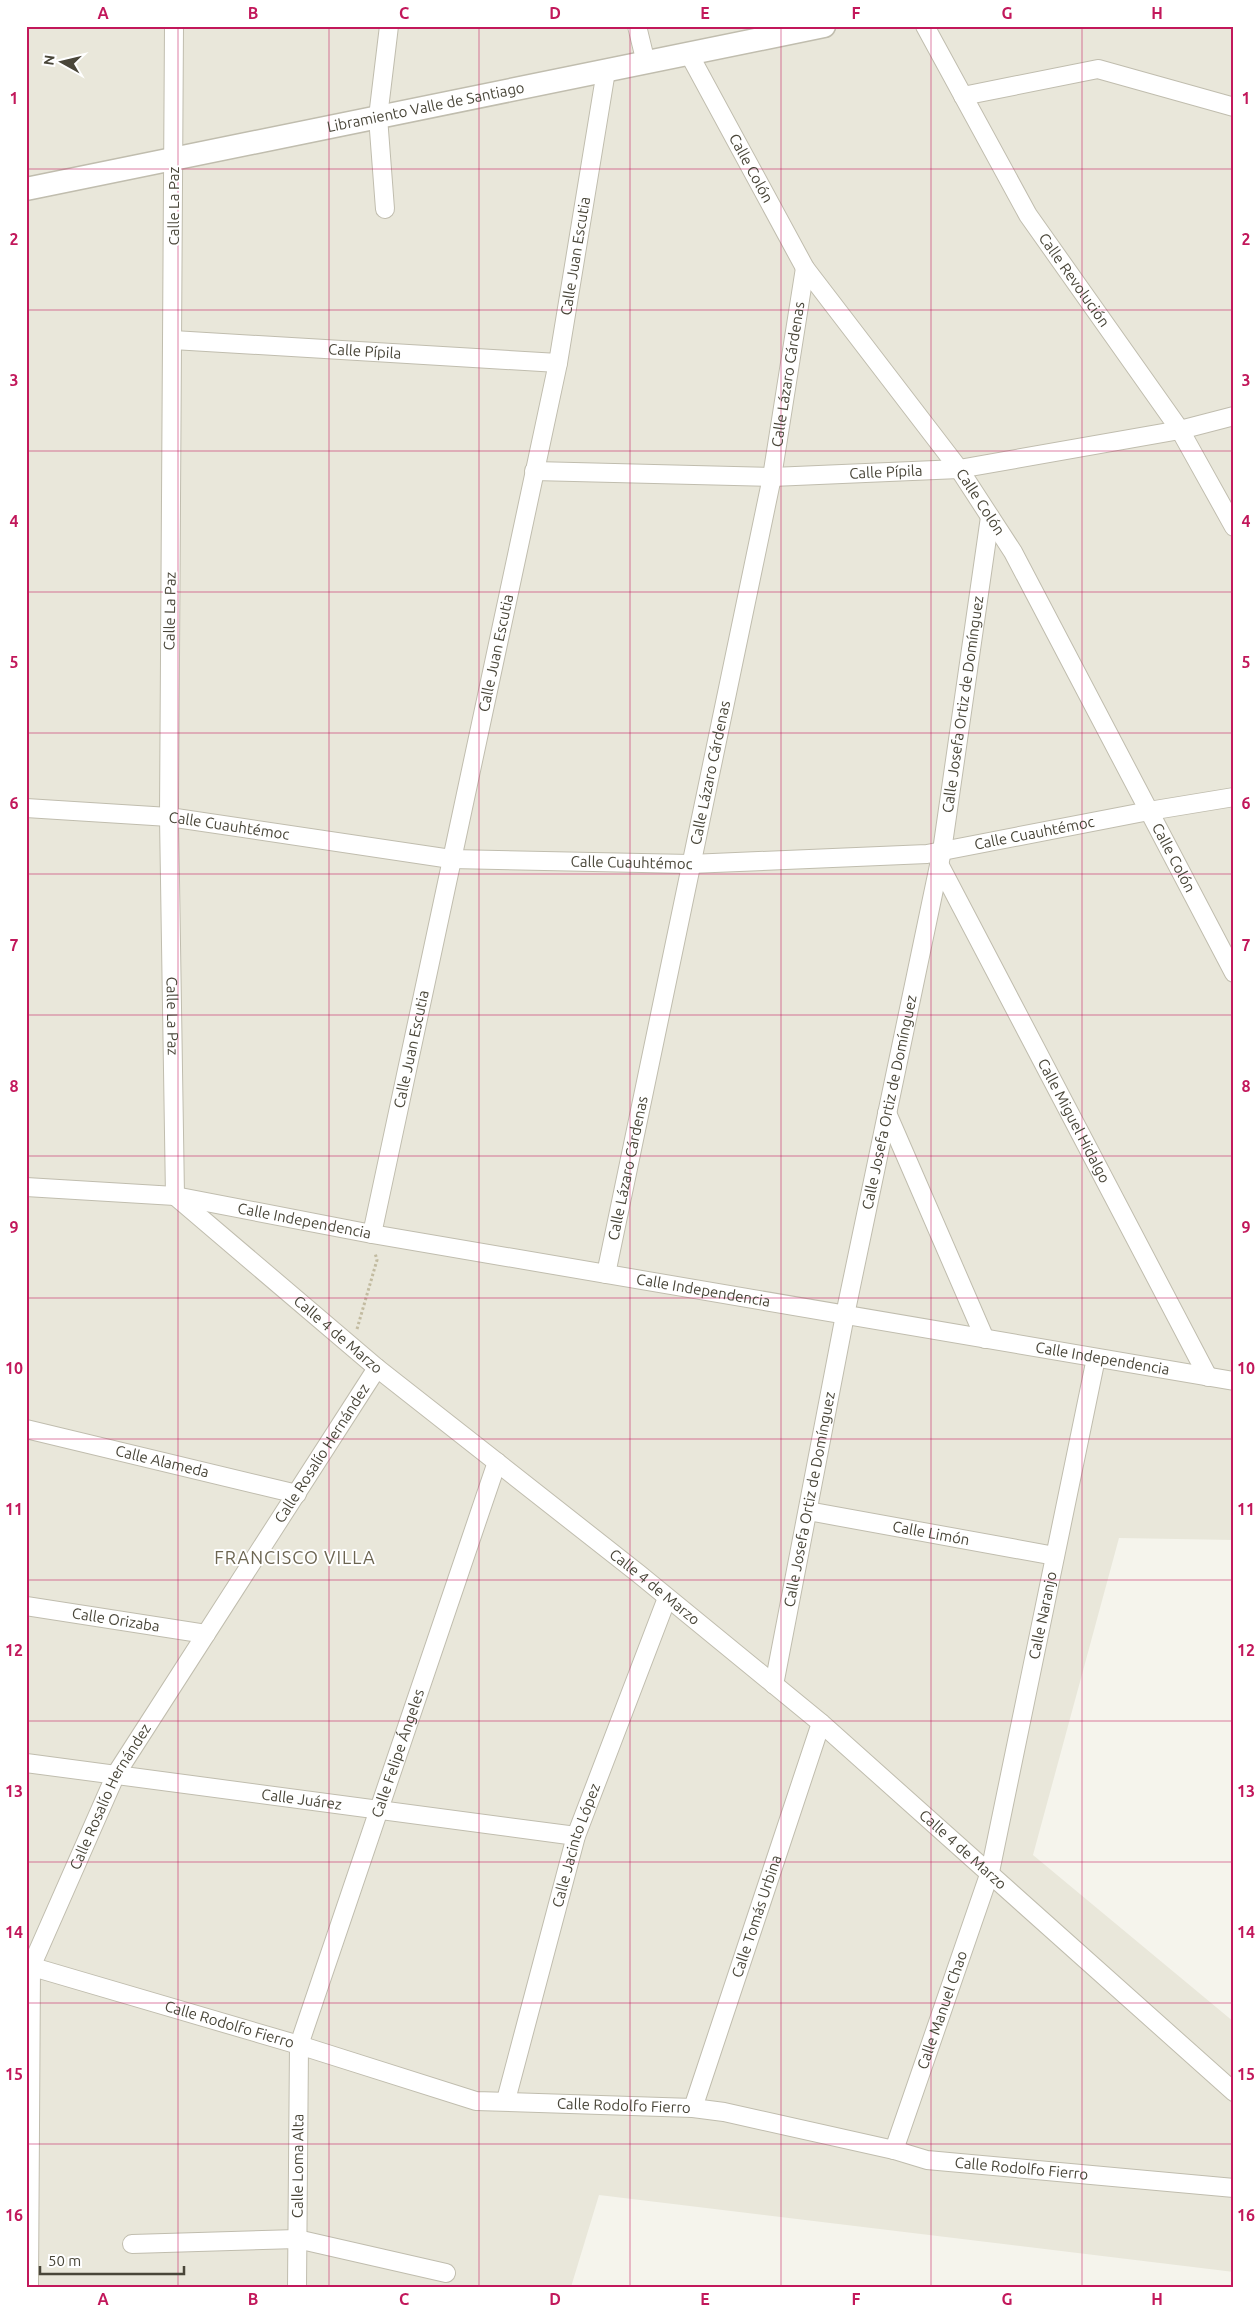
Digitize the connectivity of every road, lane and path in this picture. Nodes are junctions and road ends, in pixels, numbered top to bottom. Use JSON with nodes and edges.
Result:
{"nodes":[{"id":1,"x":174,"y":26,"type":"edge"},
{"id":2,"x":389,"y":26,"type":"edge"},
{"id":3,"x":637,"y":26,"type":"edge"},
{"id":4,"x":824,"y":26,"type":"edge"},
{"id":5,"x":925,"y":26,"type":"edge"},
{"id":6,"x":689,"y":54,"type":"junction"},
{"id":7,"x":646,"y":62,"type":"junction"},
{"id":8,"x":606,"y":70,"type":"junction"},
{"id":9,"x":963,"y":96,"type":"junction"},
{"id":10,"x":1234,"y":107,"type":"edge"},
{"id":11,"x":378,"y":117,"type":"junction"},
{"id":12,"x":174,"y":159,"type":"junction"},
{"id":13,"x":26,"y":189,"type":"edge"},
{"id":14,"x":385,"y":208,"type":"dead end"},
{"id":15,"x":805,"y":268,"type":"junction"},
{"id":16,"x":173,"y":340,"type":"junction"},
{"id":17,"x":558,"y":363,"type":"junction"},
{"id":18,"x":1234,"y":416,"type":"edge"},
{"id":19,"x":1180,"y":430,"type":"junction"},
{"id":20,"x":959,"y":469,"type":"junction"},
{"id":21,"x":534,"y":471,"type":"junction"},
{"id":22,"x":772,"y":477,"type":"junction"},
{"id":23,"x":990,"y":516,"type":"junction"},
{"id":24,"x":1234,"y":527,"type":"edge"},
{"id":25,"x":1234,"y":798,"type":"edge"},
{"id":26,"x":26,"y":808,"type":"edge"},
{"id":27,"x":1148,"y":811,"type":"junction"},
{"id":28,"x":169,"y":817,"type":"junction"},
{"id":29,"x":940,"y":857,"type":"junction"},
{"id":30,"x":451,"y":859,"type":"junction"},
{"id":31,"x":690,"y":864,"type":"junction"},
{"id":32,"x":1234,"y":974,"type":"edge"},
{"id":33,"x":887,"y":1113,"type":"junction"},
{"id":34,"x":26,"y":1187,"type":"edge"},
{"id":35,"x":175,"y":1196,"type":"junction"},
{"id":36,"x":372,"y":1234,"type":"junction"},
{"id":37,"x":606,"y":1274,"type":"junction"},
{"id":38,"x":845,"y":1315,"type":"junction"},
{"id":39,"x":985,"y":1339,"type":"junction"},
{"id":40,"x":352,"y":1346,"type":"junction"},
{"id":41,"x":1096,"y":1358,"type":"junction"},
{"id":42,"x":377,"y":1368,"type":"junction"},
{"id":43,"x":1208,"y":1377,"type":"junction"},
{"id":44,"x":1234,"y":1382,"type":"edge"},
{"id":45,"x":26,"y":1429,"type":"edge"},
{"id":46,"x":497,"y":1462,"type":"junction"},
{"id":47,"x":297,"y":1494,"type":"junction"},
{"id":48,"x":808,"y":1511,"type":"junction"},
{"id":49,"x":1055,"y":1556,"type":"junction"},
{"id":50,"x":667,"y":1598,"type":"junction"},
{"id":51,"x":26,"y":1606,"type":"edge"},
{"id":52,"x":206,"y":1634,"type":"junction"},
{"id":53,"x":774,"y":1686,"type":"junction"},
{"id":54,"x":821,"y":1723,"type":"junction"},
{"id":55,"x":26,"y":1763,"type":"edge"},
{"id":56,"x":116,"y":1774,"type":"junction"},
{"id":57,"x":378,"y":1811,"type":"junction"},
{"id":58,"x":576,"y":1836,"type":"junction"},
{"id":59,"x":990,"y":1872,"type":"junction"},
{"id":60,"x":29,"y":1966,"type":"edge"},
{"id":61,"x":299,"y":2045,"type":"junction"},
{"id":62,"x":1234,"y":2092,"type":"edge"},
{"id":63,"x":506,"y":2100,"type":"junction"},
{"id":64,"x":693,"y":2108,"type":"junction"},
{"id":65,"x":894,"y":2150,"type":"junction"},
{"id":66,"x":1234,"y":2188,"type":"edge"},
{"id":67,"x":297,"y":2239,"type":"junction"},
{"id":68,"x":132,"y":2244,"type":"dead end"},
{"id":69,"x":446,"y":2273,"type":"dead end"},
{"id":70,"x":30,"y":2287,"type":"edge"},
{"id":71,"x":297,"y":2287,"type":"edge"}],
"edges":[{"from":1,"to":12,"type":"street","name":"Calle La Paz"},
{"from":2,"to":11,"type":"street"},
{"from":3,"to":7,"type":"street"},
{"from":4,"to":6,"type":"street","name":"Libramiento Valle de Santiago"},
{"from":5,"to":9,"type":"street","name":"Calle Revolución"},
{"from":6,"to":7,"type":"street","name":"Libramiento Valle de Santiago"},
{"from":6,"to":15,"type":"street","name":"Calle Colón"},
{"from":7,"to":8,"type":"street","name":"Libramiento Valle de Santiago"},
{"from":8,"to":11,"type":"street","name":"Libramiento Valle de Santiago"},
{"from":8,"to":17,"type":"street","name":"Calle Juan Escutia"},
{"from":9,"to":10,"type":"street"},
{"from":9,"to":19,"type":"street","name":"Calle Revolución"},
{"from":11,"to":12,"type":"street","name":"Libramiento Valle de Santiago"},
{"from":11,"to":14,"type":"street"},
{"from":12,"to":13,"type":"street","name":"Libramiento Valle de Santiago"},
{"from":12,"to":16,"type":"street","name":"Calle La Paz"},
{"from":15,"to":20,"type":"street","name":"Calle Colón"},
{"from":15,"to":22,"type":"street","name":"Calle Lázaro Cárdenas"},
{"from":16,"to":17,"type":"street","name":"Calle Pípila"},
{"from":16,"to":28,"type":"street","name":"Calle La Paz"},
{"from":17,"to":21,"type":"street","name":"Calle Juan Escutia"},
{"from":18,"to":19,"type":"street","name":"Calle Pípila"},
{"from":19,"to":20,"type":"street","name":"Calle Pípila"},
{"from":19,"to":24,"type":"street","name":"Calle Revolución"},
{"from":20,"to":22,"type":"street","name":"Calle Pípila"},
{"from":20,"to":23,"type":"street","name":"Calle Colón"},
{"from":21,"to":22,"type":"street","name":"Calle Pípila"},
{"from":21,"to":30,"type":"street","name":"Calle Juan Escutia"},
{"from":22,"to":31,"type":"street","name":"Calle Lázaro Cárdenas"},
{"from":23,"to":27,"type":"street","name":"Calle Colón"},
{"from":23,"to":29,"type":"street","name":"Calle Josefa Ortiz de Domínguez"},
{"from":25,"to":27,"type":"street","name":"Calle Cuauhtémoc"},
{"from":26,"to":28,"type":"street","name":"Calle Cuauhtémoc"},
{"from":27,"to":29,"type":"street","name":"Calle Cuauhtémoc"},
{"from":27,"to":32,"type":"street","name":"Calle Colón"},
{"from":28,"to":30,"type":"street","name":"Calle Cuauhtémoc"},
{"from":28,"to":35,"type":"street","name":"Calle La Paz"},
{"from":29,"to":31,"type":"street","name":"Calle Cuauhtémoc"},
{"from":29,"to":33,"type":"street","name":"Calle Josefa Ortiz de Domínguez"},
{"from":29,"to":43,"type":"street","name":"Calle Miguel Hidalgo"},
{"from":30,"to":31,"type":"street","name":"Calle Cuauhtémoc"},
{"from":30,"to":36,"type":"street","name":"Calle Juan Escutia"},
{"from":31,"to":37,"type":"street","name":"Calle Lázaro Cárdenas"},
{"from":33,"to":38,"type":"street","name":"Calle Josefa Ortiz de Domínguez"},
{"from":33,"to":39,"type":"street"},
{"from":34,"to":35,"type":"street"},
{"from":35,"to":36,"type":"street","name":"Calle Independencia"},
{"from":35,"to":40,"type":"street","name":"Calle 4 de Marzo"},
{"from":36,"to":37,"type":"street","name":"Calle Independencia"},
{"from":36,"to":40,"type":"path"},
{"from":37,"to":38,"type":"street","name":"Calle Independencia"},
{"from":38,"to":39,"type":"street","name":"Calle Independencia"},
{"from":38,"to":48,"type":"street","name":"Calle Josefa Ortiz de Domínguez"},
{"from":39,"to":41,"type":"street","name":"Calle Independencia"},
{"from":40,"to":42,"type":"street","name":"Calle 4 de Marzo"},
{"from":41,"to":43,"type":"street","name":"Calle Independencia"},
{"from":41,"to":49,"type":"street","name":"Calle Naranjo"},
{"from":42,"to":46,"type":"street","name":"Calle 4 de Marzo"},
{"from":42,"to":47,"type":"street","name":"Calle Rosalío Hernández"},
{"from":43,"to":44,"type":"street","name":"Calle Independencia"},
{"from":45,"to":47,"type":"street","name":"Calle Alameda"},
{"from":46,"to":50,"type":"street","name":"Calle 4 de Marzo"},
{"from":46,"to":57,"type":"street","name":"Calle Felipe Ángeles"},
{"from":47,"to":52,"type":"street","name":"Calle Rosalío Hernández"},
{"from":48,"to":49,"type":"street","name":"Calle Limón"},
{"from":48,"to":53,"type":"street","name":"Calle Josefa Ortiz de Domínguez"},
{"from":49,"to":59,"type":"street","name":"Calle Naranjo"},
{"from":50,"to":53,"type":"street","name":"Calle 4 de Marzo"},
{"from":50,"to":58,"type":"street","name":"Calle Jacinto López"},
{"from":51,"to":52,"type":"street","name":"Calle Orizaba"},
{"from":52,"to":56,"type":"street","name":"Calle Rosalío Hernández"},
{"from":53,"to":54,"type":"street","name":"Calle 4 de Marzo"},
{"from":54,"to":59,"type":"street","name":"Calle 4 de Marzo"},
{"from":54,"to":64,"type":"street","name":"Calle Tomás Urbina"},
{"from":55,"to":56,"type":"street","name":"Calle Juárez"},
{"from":56,"to":57,"type":"street","name":"Calle Juárez"},
{"from":56,"to":60,"type":"street","name":"Calle Rosalío Hernández"},
{"from":57,"to":58,"type":"street","name":"Calle Juárez"},
{"from":57,"to":61,"type":"street","name":"Calle Felipe Ángeles"},
{"from":58,"to":63,"type":"street","name":"Calle Jacinto López"},
{"from":59,"to":62,"type":"street","name":"Calle 4 de Marzo"},
{"from":59,"to":65,"type":"street","name":"Calle Manuel Chao"},
{"from":60,"to":61,"type":"street","name":"Calle Rodolfo Fierro"},
{"from":60,"to":70,"type":"street","name":"Calle Rosalío Hernández"},
{"from":61,"to":63,"type":"street","name":"Calle Rodolfo Fierro"},
{"from":61,"to":67,"type":"street","name":"Calle Loma Alta"},
{"from":63,"to":64,"type":"street","name":"Calle Rodolfo Fierro"},
{"from":64,"to":65,"type":"street","name":"Calle Rodolfo Fierro"},
{"from":65,"to":66,"type":"street","name":"Calle Rodolfo Fierro"},
{"from":67,"to":68,"type":"street"},
{"from":67,"to":69,"type":"street"},
{"from":67,"to":71,"type":"street","name":"Calle Loma Alta"}]}
